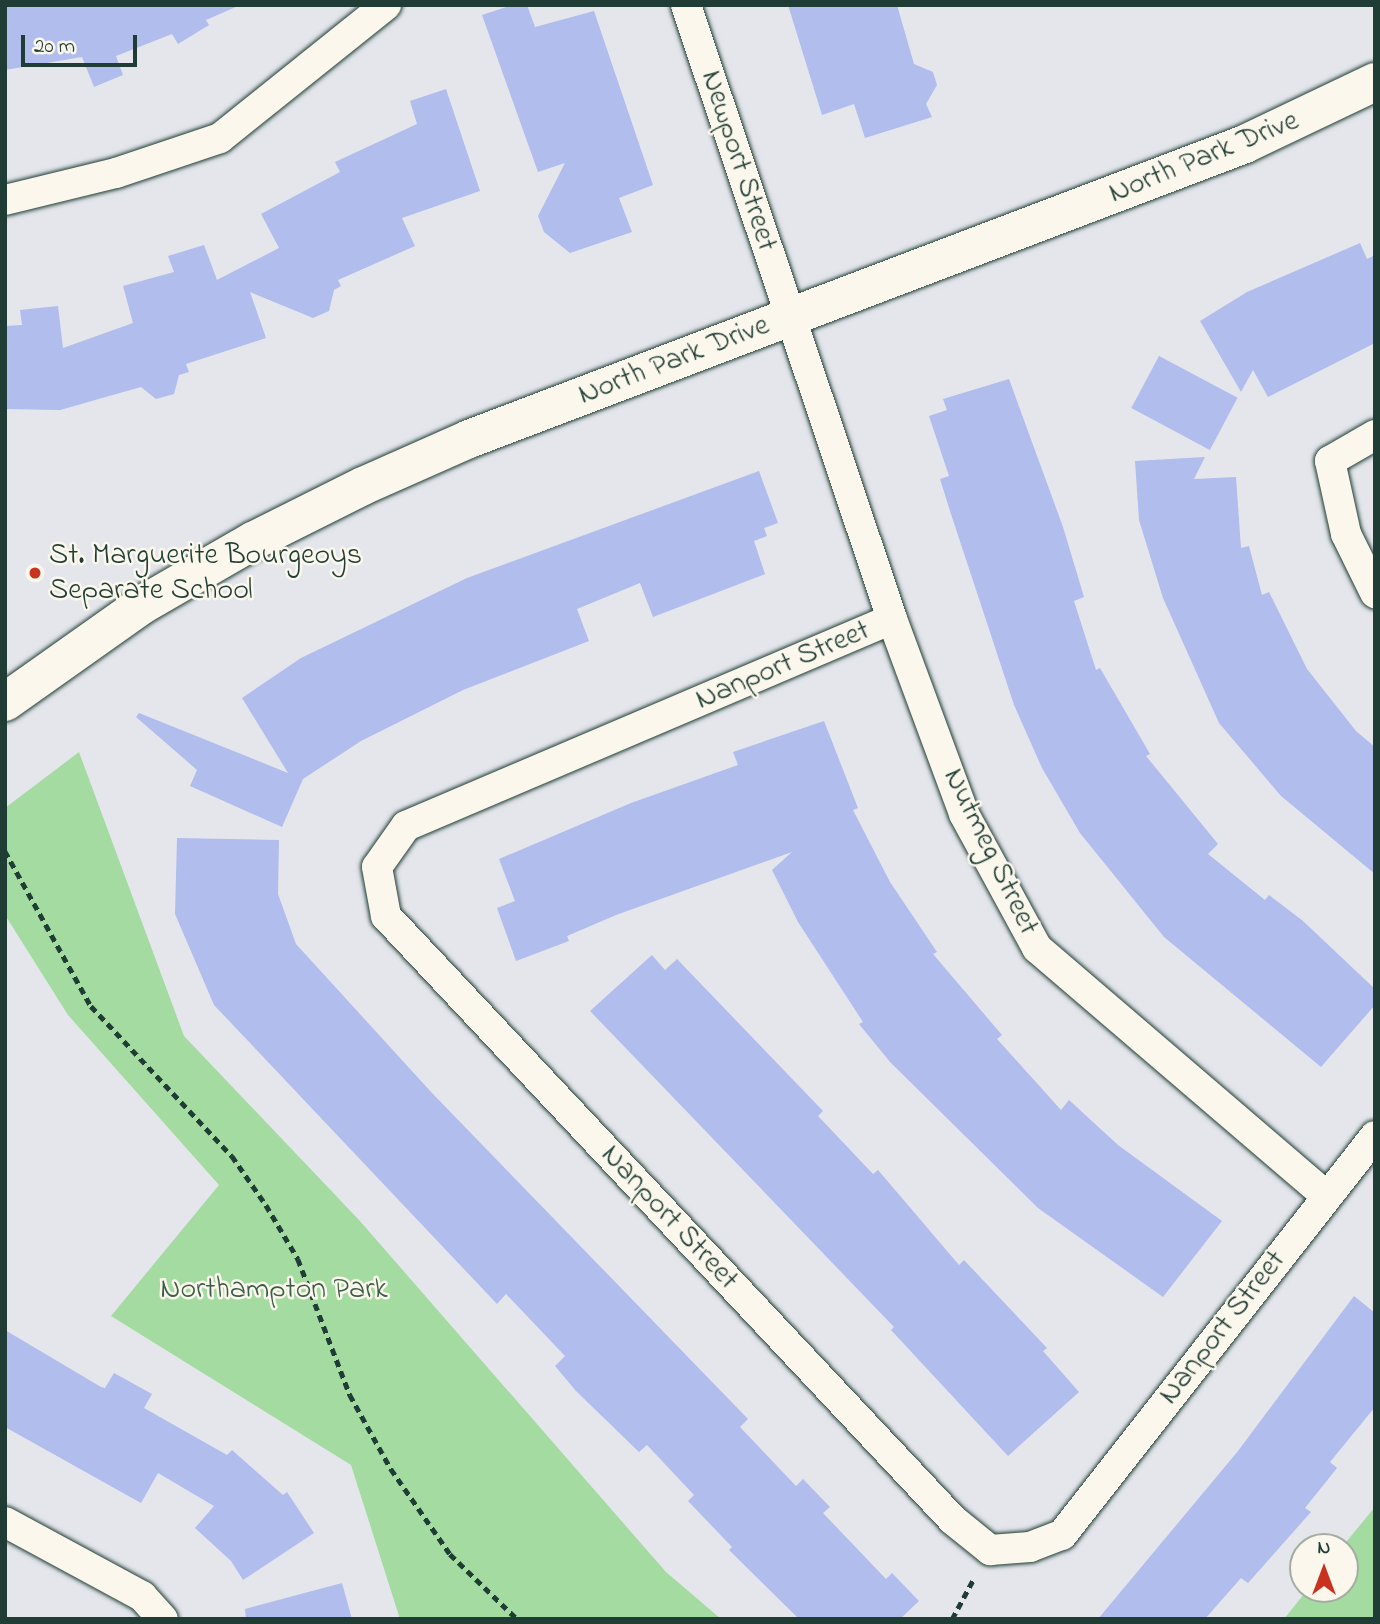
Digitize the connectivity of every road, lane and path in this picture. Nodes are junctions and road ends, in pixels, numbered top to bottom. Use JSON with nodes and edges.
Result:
{"nodes":[{"id":1,"x":386,"y":5,"type":"edge"},
{"id":2,"x":686,"y":5,"type":"edge"},
{"id":3,"x":1375,"y":82,"type":"edge"},
{"id":4,"x":5,"y":200,"type":"edge"},
{"id":5,"x":790,"y":317,"type":"junction"},
{"id":6,"x":1375,"y":435,"type":"edge"},
{"id":7,"x":1375,"y":593,"type":"edge"},
{"id":8,"x":892,"y":619,"type":"junction"},
{"id":9,"x":5,"y":702,"type":"edge"},
{"id":10,"x":5,"y":851,"type":"edge"},
{"id":11,"x":1375,"y":1136,"type":"edge"},
{"id":12,"x":1326,"y":1196,"type":"junction"},
{"id":13,"x":5,"y":1522,"type":"edge"},
{"id":14,"x":990,"y":1550,"type":"junction"},
{"id":15,"x":163,"y":1619,"type":"edge"},
{"id":16,"x":517,"y":1619,"type":"edge"},
{"id":17,"x":952,"y":1619,"type":"edge"}],
"edges":[{"from":1,"to":4,"type":"street"},
{"from":2,"to":5,"type":"street","name":"Newport Street"},
{"from":3,"to":5,"type":"main road","name":"North Park Drive"},
{"from":5,"to":8,"type":"street","name":"Nutmeg Street"},
{"from":5,"to":9,"type":"main road","name":"North Park Drive"},
{"from":6,"to":7,"type":"street"},
{"from":8,"to":12,"type":"street","name":"Nutmeg Street"},
{"from":8,"to":14,"type":"street","name":"Nanport Street"},
{"from":10,"to":16,"type":"path"},
{"from":11,"to":12,"type":"street","name":"Nanport Street"},
{"from":12,"to":14,"type":"street","name":"Nanport Street"},
{"from":13,"to":15,"type":"street"},
{"from":14,"to":17,"type":"path"}]}
